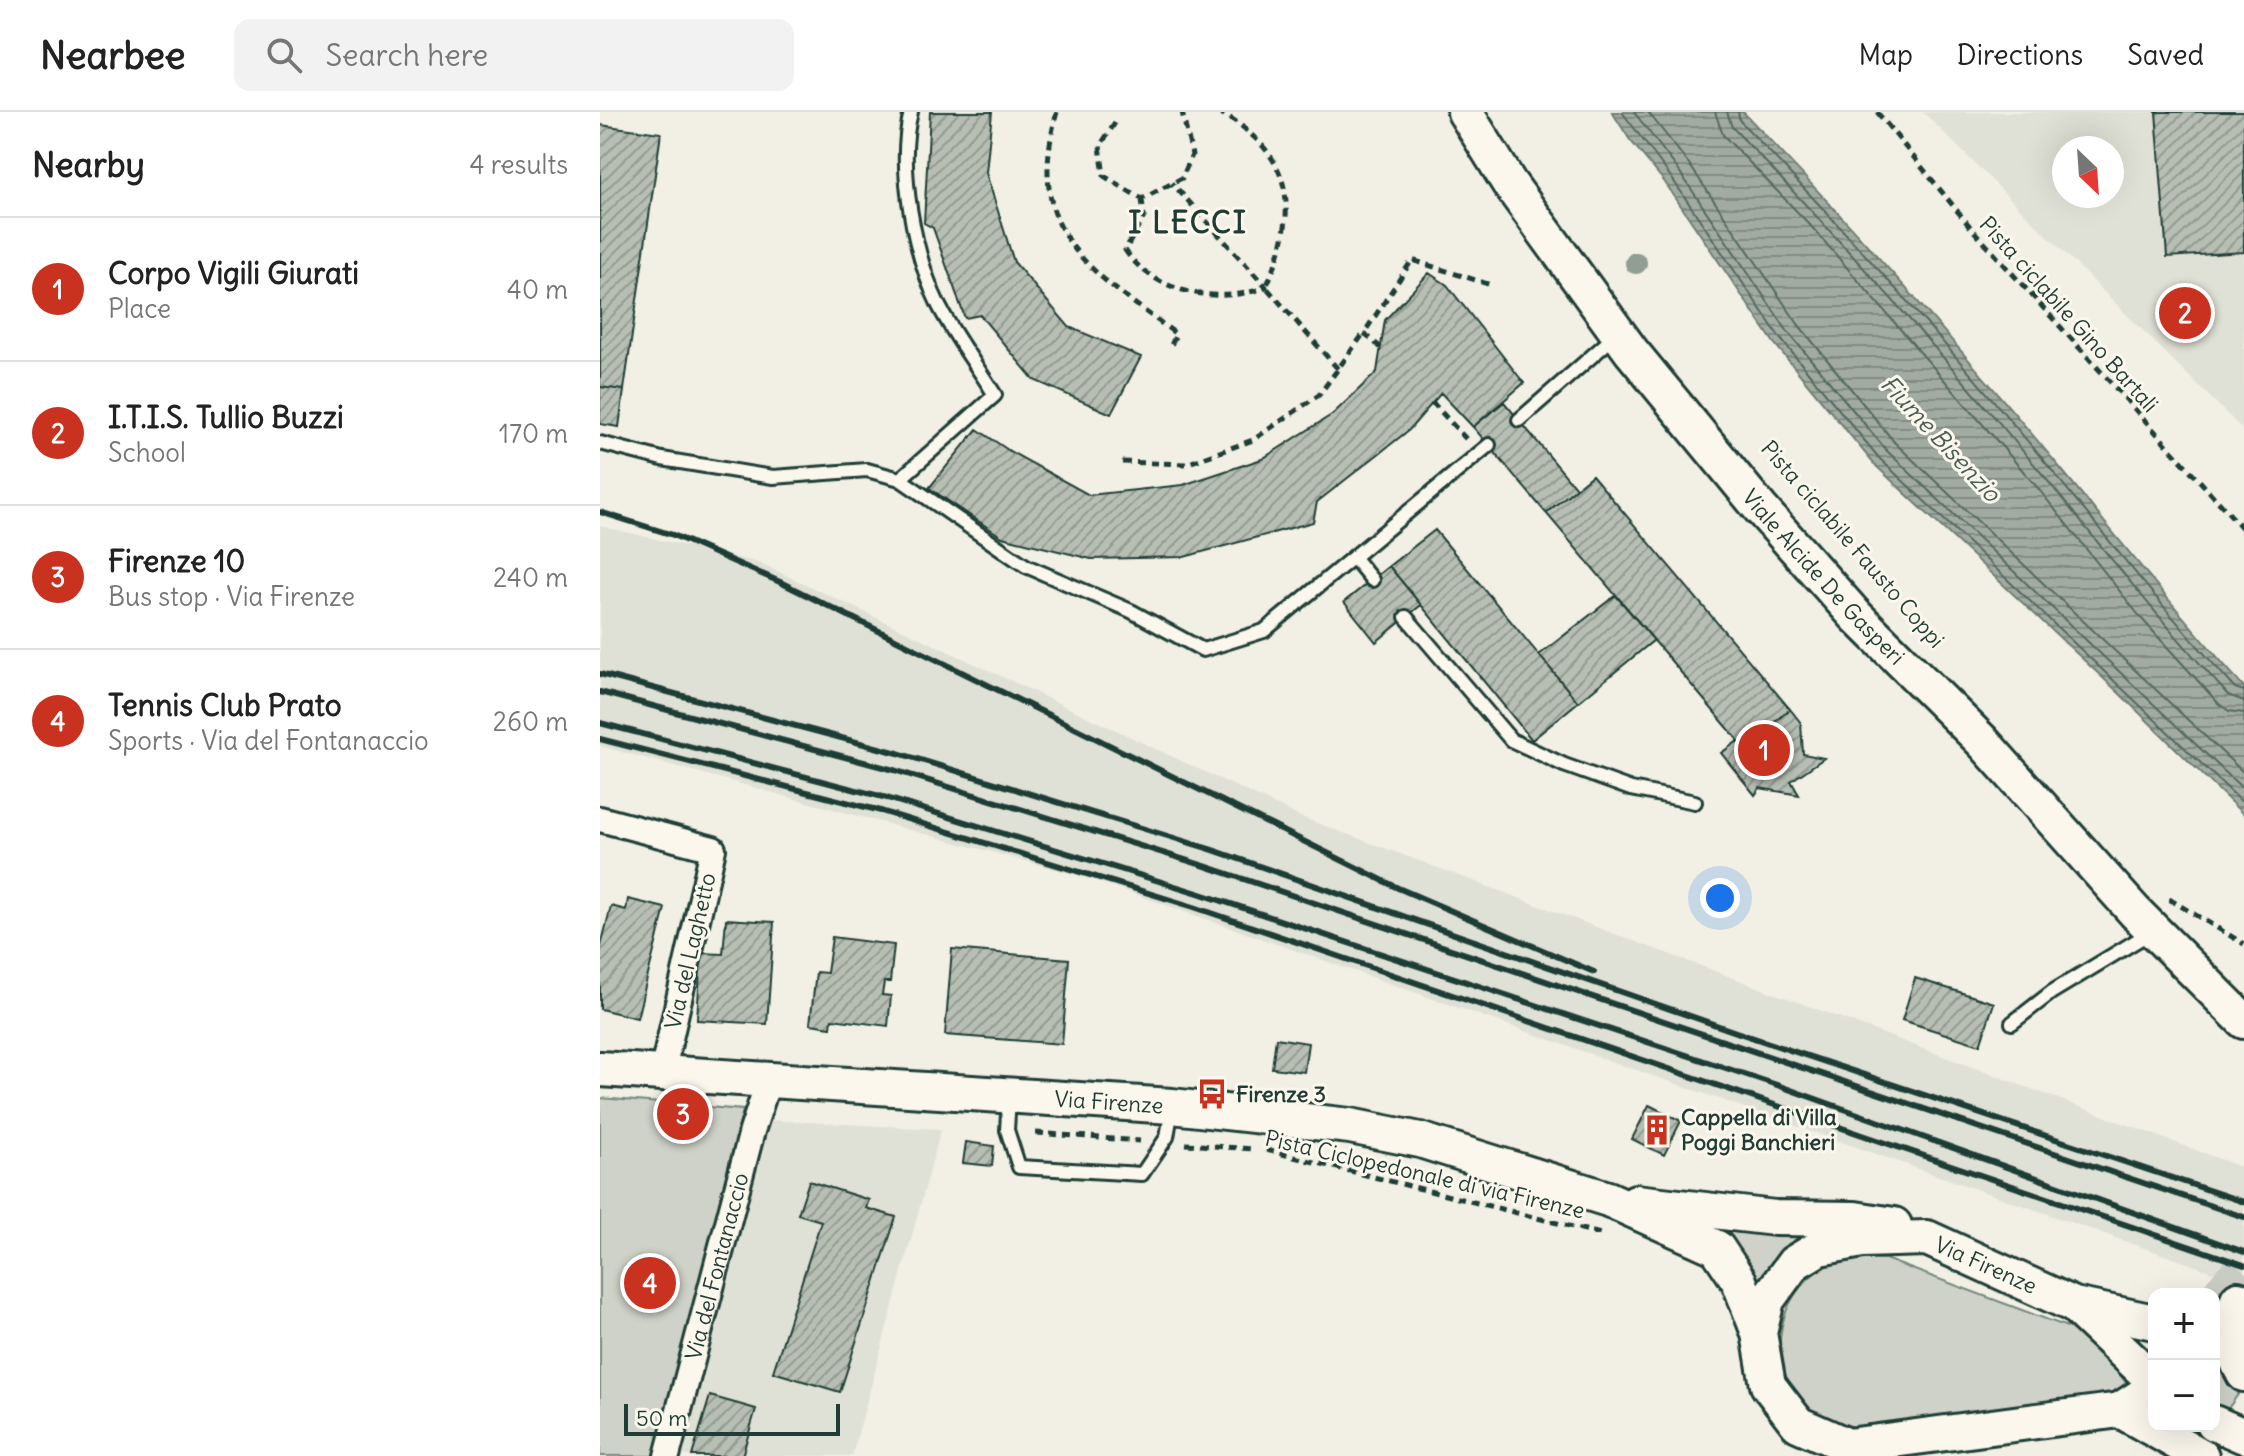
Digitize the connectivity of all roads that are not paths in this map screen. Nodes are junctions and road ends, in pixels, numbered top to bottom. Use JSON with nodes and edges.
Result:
{"nodes":[{"id":1,"x":911,"y":112,"type":"edge"},
{"id":2,"x":1465,"y":112,"type":"edge"},
{"id":3,"x":1618,"y":333,"type":"junction"},
{"id":4,"x":1519,"y":420,"type":"dead end"},
{"id":5,"x":600,"y":443,"type":"edge"},
{"id":6,"x":1484,"y":449,"type":"road end"},
{"id":7,"x":900,"y":479,"type":"junction"},
{"id":8,"x":1354,"y":558,"type":"junction"},
{"id":9,"x":1372,"y":580,"type":"dead end"},
{"id":10,"x":1406,"y":617,"type":"dead end"},
{"id":11,"x":1695,"y":802,"type":"dead end"},
{"id":12,"x":600,"y":819,"type":"edge"},
{"id":13,"x":2153,"y":930,"type":"junction"},
{"id":14,"x":2239,"y":1011,"type":"edge"},
{"id":15,"x":2012,"y":1023,"type":"dead end"},
{"id":16,"x":600,"y":1069,"type":"edge"},
{"id":17,"x":662,"y":1074,"type":"junction"},
{"id":18,"x":769,"y":1079,"type":"junction"},
{"id":19,"x":1009,"y":1093,"type":"junction"},
{"id":20,"x":1172,"y":1106,"type":"junction"},
{"id":21,"x":1608,"y":1199,"type":"junction"},
{"id":22,"x":1927,"y":1238,"type":"junction"},
{"id":23,"x":2223,"y":1297,"type":"edge"},
{"id":24,"x":2074,"y":1305,"type":"junction"},
{"id":25,"x":2148,"y":1321,"type":"edge"},
{"id":26,"x":1759,"y":1333,"type":"junction"},
{"id":27,"x":2244,"y":1374,"type":"edge"},
{"id":28,"x":2148,"y":1375,"type":"edge"},
{"id":29,"x":2148,"y":1392,"type":"edge"},
{"id":30,"x":2120,"y":1410,"type":"junction"},
{"id":31,"x":2220,"y":1426,"type":"edge"},
{"id":32,"x":2244,"y":1436,"type":"edge"},
{"id":33,"x":667,"y":1456,"type":"edge"},
{"id":34,"x":2201,"y":1456,"type":"edge"}],
"edges":[{"from":1,"to":7,"type":"lane"},
{"from":2,"to":3,"type":"main road","name":"Viale Alcide De Gasperi"},
{"from":3,"to":4,"type":"lane"},
{"from":3,"to":13,"type":"main road","name":"Viale Alcide De Gasperi"},
{"from":5,"to":7,"type":"lane"},
{"from":6,"to":8,"type":"lane"},
{"from":7,"to":8,"type":"lane"},
{"from":8,"to":9,"type":"lane"},
{"from":10,"to":11,"type":"lane"},
{"from":12,"to":17,"type":"street","name":"Via del Laghetto"},
{"from":13,"to":14,"type":"main road","name":"Viale Alcide De Gasperi"},
{"from":13,"to":15,"type":"lane"},
{"from":16,"to":17,"type":"main road","name":"Via Firenze"},
{"from":17,"to":18,"type":"main road","name":"Via Firenze"},
{"from":18,"to":19,"type":"main road","name":"Via Firenze"},
{"from":18,"to":33,"type":"street","name":"Via del Fontanaccio"},
{"from":19,"to":20,"type":"main road","name":"Via Firenze"},
{"from":19,"to":20,"type":"lane"},
{"from":20,"to":21,"type":"main road","name":"Via Firenze"},
{"from":21,"to":22,"type":"main road"},
{"from":21,"to":26,"type":"main road"},
{"from":22,"to":24,"type":"main road","name":"Via Firenze"},
{"from":22,"to":26,"type":"main road","name":"Via Firenze"},
{"from":23,"to":27,"type":"main road"},
{"from":24,"to":25,"type":"main road","name":"Via Firenze"},
{"from":24,"to":28,"type":"main road"},
{"from":26,"to":30,"type":"main road","name":"Via Firenze"},
{"from":29,"to":30,"type":"main road","name":"Via Firenze"},
{"from":30,"to":34,"type":"main road"},
{"from":31,"to":32,"type":"main road"}]}
